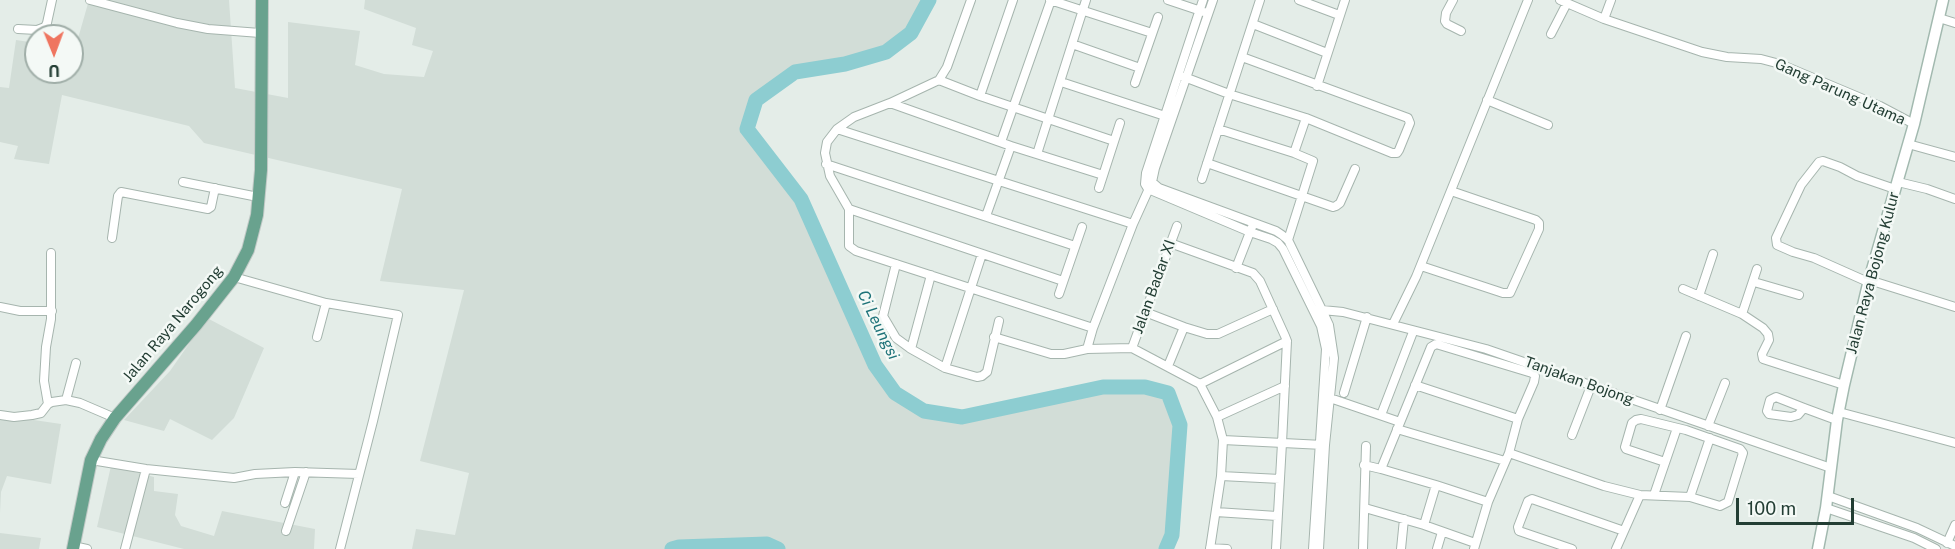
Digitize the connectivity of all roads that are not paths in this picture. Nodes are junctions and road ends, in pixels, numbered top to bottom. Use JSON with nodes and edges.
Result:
{"nodes":[{"id":1,"x":52,"y":0,"type":"edge"},
{"id":2,"x":90,"y":0,"type":"edge"},
{"id":3,"x":261,"y":0,"type":"edge"},
{"id":4,"x":971,"y":0,"type":"edge"},
{"id":5,"x":1013,"y":0,"type":"edge"},
{"id":6,"x":1050,"y":0,"type":"edge"},
{"id":7,"x":1086,"y":0,"type":"edge"},
{"id":8,"x":1168,"y":0,"type":"edge"},
{"id":9,"x":1203,"y":0,"type":"edge"},
{"id":10,"x":1213,"y":0,"type":"edge"},
{"id":11,"x":1260,"y":0,"type":"edge"},
{"id":12,"x":1299,"y":0,"type":"edge"},
{"id":13,"x":1345,"y":0,"type":"edge"},
{"id":14,"x":1453,"y":0,"type":"edge"},
{"id":15,"x":1528,"y":0,"type":"edge"},
{"id":16,"x":1611,"y":0,"type":"edge"},
{"id":17,"x":1943,"y":0,"type":"edge"},
{"id":18,"x":1563,"y":2,"type":"edge"},
{"id":19,"x":1082,"y":11,"type":"junction"},
{"id":20,"x":1204,"y":12,"type":"junction"},
{"id":21,"x":1339,"y":15,"type":"junction"},
{"id":22,"x":1158,"y":17,"type":"dead end"},
{"id":23,"x":1939,"y":18,"type":"junction"},
{"id":24,"x":1604,"y":20,"type":"junction"},
{"id":25,"x":1955,"y":23,"type":"edge"},
{"id":26,"x":1253,"y":24,"type":"junction"},
{"id":27,"x":18,"y":29,"type":"dead end"},
{"id":28,"x":1461,"y":31,"type":"dead end"},
{"id":29,"x":260,"y":33,"type":"junction"},
{"id":30,"x":1152,"y":33,"type":"junction"},
{"id":31,"x":1551,"y":34,"type":"dead end"},
{"id":32,"x":1072,"y":44,"type":"junction"},
{"id":33,"x":1327,"y":53,"type":"junction"},
{"id":34,"x":1242,"y":57,"type":"junction"},
{"id":35,"x":1140,"y":68,"type":"junction"},
{"id":36,"x":1183,"y":76,"type":"junction"},
{"id":37,"x":939,"y":80,"type":"junction"},
{"id":38,"x":1061,"y":82,"type":"junction"},
{"id":39,"x":1135,"y":83,"type":"dead end"},
{"id":40,"x":1317,"y":86,"type":"junction"},
{"id":41,"x":1229,"y":93,"type":"junction"},
{"id":42,"x":980,"y":96,"type":"junction"},
{"id":43,"x":1487,"y":100,"type":"junction"},
{"id":44,"x":890,"y":103,"type":"junction"},
{"id":45,"x":1013,"y":107,"type":"junction"},
{"id":46,"x":1165,"y":116,"type":"junction"},
{"id":47,"x":1306,"y":118,"type":"junction"},
{"id":48,"x":1049,"y":119,"type":"junction"},
{"id":49,"x":1120,"y":123,"type":"dead end"},
{"id":50,"x":1914,"y":124,"type":"junction"},
{"id":51,"x":1548,"y":125,"type":"dead end"},
{"id":52,"x":837,"y":129,"type":"junction"},
{"id":53,"x":1218,"y":129,"type":"junction"},
{"id":54,"x":1114,"y":141,"type":"junction"},
{"id":55,"x":1001,"y":142,"type":"junction"},
{"id":56,"x":1908,"y":144,"type":"junction"},
{"id":57,"x":1011,"y":146,"type":"junction"},
{"id":58,"x":1294,"y":153,"type":"junction"},
{"id":59,"x":1037,"y":154,"type":"junction"},
{"id":60,"x":1955,"y":157,"type":"edge"},
{"id":61,"x":1207,"y":163,"type":"junction"},
{"id":62,"x":826,"y":164,"type":"junction"},
{"id":63,"x":1355,"y":169,"type":"dead end"},
{"id":64,"x":1103,"y":175,"type":"junction"},
{"id":65,"x":1202,"y":179,"type":"dead end"},
{"id":66,"x":999,"y":181,"type":"junction"},
{"id":67,"x":183,"y":182,"type":"dead end"},
{"id":68,"x":1896,"y":185,"type":"junction"},
{"id":69,"x":1150,"y":186,"type":"junction"},
{"id":70,"x":215,"y":188,"type":"junction"},
{"id":71,"x":1099,"y":188,"type":"dead end"},
{"id":72,"x":1451,"y":191,"type":"junction"},
{"id":73,"x":258,"y":196,"type":"junction"},
{"id":74,"x":1302,"y":197,"type":"junction"},
{"id":75,"x":1955,"y":199,"type":"edge"},
{"id":76,"x":849,"y":209,"type":"junction"},
{"id":77,"x":986,"y":216,"type":"junction"},
{"id":78,"x":1254,"y":223,"type":"junction"},
{"id":79,"x":1133,"y":224,"type":"junction"},
{"id":80,"x":1082,"y":226,"type":"dead end"},
{"id":81,"x":1177,"y":226,"type":"dead end"},
{"id":82,"x":1250,"y":232,"type":"junction"},
{"id":83,"x":112,"y":238,"type":"dead end"},
{"id":84,"x":1288,"y":240,"type":"junction"},
{"id":85,"x":1170,"y":243,"type":"junction"},
{"id":86,"x":1075,"y":246,"type":"junction"},
{"id":87,"x":51,"y":253,"type":"dead end"},
{"id":88,"x":982,"y":254,"type":"junction"},
{"id":89,"x":1713,"y":254,"type":"dead end"},
{"id":90,"x":896,"y":264,"type":"junction"},
{"id":91,"x":1421,"y":266,"type":"junction"},
{"id":92,"x":1236,"y":268,"type":"junction"},
{"id":93,"x":1757,"y":269,"type":"dead end"},
{"id":94,"x":932,"y":275,"type":"junction"},
{"id":95,"x":234,"y":277,"type":"junction"},
{"id":96,"x":1063,"y":281,"type":"junction"},
{"id":97,"x":1869,"y":281,"type":"junction"},
{"id":98,"x":1754,"y":282,"type":"junction"},
{"id":99,"x":972,"y":288,"type":"junction"},
{"id":100,"x":1683,"y":289,"type":"dead end"},
{"id":101,"x":1059,"y":294,"type":"dead end"},
{"id":102,"x":1799,"y":295,"type":"dead end"},
{"id":103,"x":1699,"y":296,"type":"junction"},
{"id":104,"x":326,"y":303,"type":"junction"},
{"id":105,"x":0,"y":307,"type":"edge"},
{"id":106,"x":1955,"y":307,"type":"edge"},
{"id":107,"x":1273,"y":309,"type":"junction"},
{"id":108,"x":52,"y":311,"type":"junction"},
{"id":109,"x":1145,"y":312,"type":"junction"},
{"id":110,"x":1319,"y":312,"type":"junction"},
{"id":111,"x":1742,"y":314,"type":"junction"},
{"id":112,"x":1367,"y":317,"type":"junction"},
{"id":113,"x":999,"y":321,"type":"dead end"},
{"id":114,"x":1393,"y":324,"type":"junction"},
{"id":115,"x":1184,"y":327,"type":"junction"},
{"id":116,"x":1093,"y":328,"type":"junction"},
{"id":117,"x":1413,"y":332,"type":"dead end"},
{"id":118,"x":1686,"y":336,"type":"dead end"},
{"id":119,"x":317,"y":337,"type":"dead end"},
{"id":120,"x":994,"y":337,"type":"junction"},
{"id":121,"x":1287,"y":341,"type":"junction"},
{"id":122,"x":1132,"y":348,"type":"junction"},
{"id":123,"x":911,"y":349,"type":"junction"},
{"id":124,"x":1087,"y":349,"type":"junction"},
{"id":125,"x":76,"y":363,"type":"dead end"},
{"id":126,"x":1168,"y":366,"type":"junction"},
{"id":127,"x":945,"y":368,"type":"junction"},
{"id":128,"x":1725,"y":383,"type":"dead end"},
{"id":129,"x":1200,"y":384,"type":"junction"},
{"id":130,"x":1415,"y":385,"type":"junction"},
{"id":131,"x":1844,"y":385,"type":"junction"},
{"id":132,"x":1285,"y":386,"type":"junction"},
{"id":133,"x":1591,"y":386,"type":"junction"},
{"id":134,"x":1344,"y":393,"type":"dead end"},
{"id":135,"x":1326,"y":397,"type":"junction"},
{"id":136,"x":66,"y":400,"type":"junction"},
{"id":137,"x":48,"y":404,"type":"junction"},
{"id":138,"x":1804,"y":408,"type":"dead end"},
{"id":139,"x":1660,"y":410,"type":"junction"},
{"id":140,"x":0,"y":415,"type":"edge"},
{"id":141,"x":1381,"y":415,"type":"junction"},
{"id":142,"x":1838,"y":416,"type":"junction"},
{"id":143,"x":1217,"y":417,"type":"junction"},
{"id":144,"x":115,"y":418,"type":"junction"},
{"id":145,"x":1518,"y":419,"type":"junction"},
{"id":146,"x":1398,"y":425,"type":"junction"},
{"id":147,"x":1708,"y":426,"type":"junction"},
{"id":148,"x":1677,"y":428,"type":"junction"},
{"id":149,"x":1572,"y":435,"type":"dead end"},
{"id":150,"x":1710,"y":438,"type":"junction"},
{"id":151,"x":1222,"y":440,"type":"junction"},
{"id":152,"x":1282,"y":443,"type":"junction"},
{"id":153,"x":1955,"y":443,"type":"edge"},
{"id":154,"x":1322,"y":445,"type":"junction"},
{"id":155,"x":1366,"y":446,"type":"dead end"},
{"id":156,"x":1509,"y":453,"type":"junction"},
{"id":157,"x":91,"y":460,"type":"junction"},
{"id":158,"x":1505,"y":461,"type":"junction"},
{"id":159,"x":1665,"y":462,"type":"junction"},
{"id":160,"x":1364,"y":465,"type":"junction"},
{"id":161,"x":1831,"y":468,"type":"junction"},
{"id":162,"x":146,"y":469,"type":"junction"},
{"id":163,"x":1381,"y":469,"type":"junction"},
{"id":164,"x":294,"y":471,"type":"junction"},
{"id":165,"x":306,"y":472,"type":"junction"},
{"id":166,"x":359,"y":474,"type":"junction"},
{"id":167,"x":1221,"y":476,"type":"junction"},
{"id":168,"x":1280,"y":479,"type":"junction"},
{"id":169,"x":1436,"y":484,"type":"junction"},
{"id":170,"x":1640,"y":495,"type":"junction"},
{"id":171,"x":1654,"y":495,"type":"junction"},
{"id":172,"x":1828,"y":496,"type":"junction"},
{"id":173,"x":1689,"y":497,"type":"junction"},
{"id":174,"x":1488,"y":502,"type":"junction"},
{"id":175,"x":285,"y":503,"type":"dead end"},
{"id":176,"x":1365,"y":508,"type":"junction"},
{"id":177,"x":1826,"y":508,"type":"junction"},
{"id":178,"x":1216,"y":512,"type":"junction"},
{"id":179,"x":1277,"y":516,"type":"junction"},
{"id":180,"x":1404,"y":519,"type":"junction"},
{"id":181,"x":1424,"y":525,"type":"junction"},
{"id":182,"x":1955,"y":525,"type":"edge"},
{"id":183,"x":286,"y":531,"type":"dead end"},
{"id":184,"x":1624,"y":531,"type":"junction"},
{"id":185,"x":1442,"y":532,"type":"junction"},
{"id":186,"x":1947,"y":543,"type":"junction"},
{"id":187,"x":1474,"y":546,"type":"edge"},
{"id":188,"x":1955,"y":546,"type":"edge"},
{"id":189,"x":73,"y":547,"type":"edge"},
{"id":190,"x":1210,"y":548,"type":"edge"},
{"id":191,"x":87,"y":549,"type":"edge"},
{"id":192,"x":125,"y":549,"type":"edge"},
{"id":193,"x":340,"y":549,"type":"edge"},
{"id":194,"x":1227,"y":549,"type":"edge"},
{"id":195,"x":1276,"y":549,"type":"edge"},
{"id":196,"x":1313,"y":549,"type":"edge"},
{"id":197,"x":1319,"y":549,"type":"edge"},
{"id":198,"x":1363,"y":549,"type":"edge"},
{"id":199,"x":1401,"y":549,"type":"edge"},
{"id":200,"x":1437,"y":549,"type":"edge"},
{"id":201,"x":1572,"y":549,"type":"edge"},
{"id":202,"x":1616,"y":549,"type":"edge"},
{"id":203,"x":1818,"y":549,"type":"edge"},
{"id":204,"x":1936,"y":549,"type":"edge"}],
"edges":[{"from":1,"to":27,"type":"street"},
{"from":2,"to":29,"type":"street"},
{"from":3,"to":29,"type":"main road","name":"Jalan Raya Narogong"},
{"from":4,"to":37,"type":"street"},
{"from":5,"to":42,"type":"street"},
{"from":6,"to":19,"type":"street"},
{"from":6,"to":45,"type":"street"},
{"from":7,"to":19,"type":"street"},
{"from":8,"to":20,"type":"street"},
{"from":9,"to":20,"type":"street"},
{"from":10,"to":20,"type":"street"},
{"from":11,"to":26,"type":"street"},
{"from":12,"to":21,"type":"street"},
{"from":13,"to":21,"type":"street"},
{"from":14,"to":28,"type":"street"},
{"from":15,"to":43,"type":"street"},
{"from":16,"to":24,"type":"street"},
{"from":17,"to":23,"type":"main road","name":"Jalan Raya Bojong Kulur"},
{"from":18,"to":24,"type":"street","name":"Gang Parung Utama"},
{"from":18,"to":31,"type":"street"},
{"from":19,"to":30,"type":"street"},
{"from":19,"to":32,"type":"street"},
{"from":20,"to":36,"type":"street"},
{"from":21,"to":33,"type":"street"},
{"from":22,"to":30,"type":"street"},
{"from":23,"to":25,"type":"street"},
{"from":23,"to":50,"type":"main road","name":"Jalan Raya Bojong Kulur"},
{"from":24,"to":50,"type":"street","name":"Gang Parung Utama"},
{"from":26,"to":33,"type":"street"},
{"from":26,"to":34,"type":"street"},
{"from":29,"to":73,"type":"main road","name":"Jalan Raya Narogong"},
{"from":30,"to":35,"type":"street"},
{"from":32,"to":35,"type":"street"},
{"from":32,"to":38,"type":"street"},
{"from":33,"to":40,"type":"street"},
{"from":34,"to":40,"type":"street"},
{"from":34,"to":41,"type":"street"},
{"from":35,"to":39,"type":"street"},
{"from":36,"to":41,"type":"street"},
{"from":36,"to":46,"type":"street"},
{"from":36,"to":69,"type":"street"},
{"from":37,"to":42,"type":"street"},
{"from":37,"to":44,"type":"street"},
{"from":38,"to":46,"type":"street"},
{"from":38,"to":48,"type":"street"},
{"from":40,"to":47,"type":"street"},
{"from":41,"to":47,"type":"street"},
{"from":41,"to":53,"type":"street"},
{"from":42,"to":45,"type":"street"},
{"from":43,"to":51,"type":"street"},
{"from":43,"to":72,"type":"street"},
{"from":44,"to":52,"type":"street"},
{"from":44,"to":55,"type":"street"},
{"from":45,"to":48,"type":"street"},
{"from":45,"to":55,"type":"street"},
{"from":46,"to":69,"type":"street"},
{"from":47,"to":58,"type":"street"},
{"from":48,"to":54,"type":"street"},
{"from":48,"to":59,"type":"street"},
{"from":49,"to":54,"type":"street"},
{"from":50,"to":56,"type":"main road","name":"Jalan Raya Bojong Kulur"},
{"from":52,"to":62,"type":"street"},
{"from":52,"to":66,"type":"street"},
{"from":53,"to":58,"type":"street"},
{"from":53,"to":61,"type":"street"},
{"from":54,"to":64,"type":"street"},
{"from":55,"to":57,"type":"street"},
{"from":56,"to":60,"type":"street"},
{"from":56,"to":68,"type":"main road","name":"Jalan Raya Bojong Kulur"},
{"from":57,"to":59,"type":"street"},
{"from":57,"to":66,"type":"street"},
{"from":58,"to":74,"type":"street"},
{"from":59,"to":64,"type":"street"},
{"from":61,"to":65,"type":"street"},
{"from":61,"to":74,"type":"street"},
{"from":62,"to":76,"type":"street"},
{"from":62,"to":77,"type":"street"},
{"from":63,"to":74,"type":"street"},
{"from":64,"to":71,"type":"street"},
{"from":66,"to":77,"type":"street"},
{"from":66,"to":79,"type":"street"},
{"from":67,"to":70,"type":"street"},
{"from":68,"to":75,"type":"street"},
{"from":68,"to":97,"type":"main road","name":"Jalan Raya Bojong Kulur"},
{"from":68,"to":97,"type":"street"},
{"from":69,"to":78,"type":"street"},
{"from":69,"to":79,"type":"street"},
{"from":69,"to":82,"type":"street"},
{"from":70,"to":73,"type":"street"},
{"from":70,"to":83,"type":"street"},
{"from":72,"to":91,"type":"street"},
{"from":72,"to":91,"type":"street"},
{"from":73,"to":95,"type":"main road","name":"Jalan Raya Narogong"},
{"from":74,"to":84,"type":"street"},
{"from":76,"to":88,"type":"street"},
{"from":76,"to":90,"type":"street"},
{"from":77,"to":86,"type":"street"},
{"from":78,"to":82,"type":"street"},
{"from":78,"to":84,"type":"street"},
{"from":79,"to":116,"type":"street"},
{"from":80,"to":86,"type":"street"},
{"from":81,"to":85,"type":"street","name":"Jalan Badar XI"},
{"from":82,"to":92,"type":"street"},
{"from":82,"to":110,"type":"street"},
{"from":84,"to":110,"type":"street"},
{"from":85,"to":92,"type":"street"},
{"from":85,"to":109,"type":"street","name":"Jalan Badar XI"},
{"from":86,"to":96,"type":"street"},
{"from":87,"to":108,"type":"street"},
{"from":88,"to":96,"type":"street"},
{"from":88,"to":99,"type":"street"},
{"from":89,"to":103,"type":"street"},
{"from":90,"to":94,"type":"street"},
{"from":90,"to":123,"type":"street"},
{"from":91,"to":114,"type":"street"},
{"from":92,"to":107,"type":"street"},
{"from":93,"to":98,"type":"street"},
{"from":94,"to":99,"type":"street"},
{"from":94,"to":123,"type":"street"},
{"from":95,"to":104,"type":"street"},
{"from":95,"to":144,"type":"main road","name":"Jalan Raya Narogong"},
{"from":96,"to":101,"type":"street"},
{"from":97,"to":106,"type":"street"},
{"from":97,"to":131,"type":"main road","name":"Jalan Raya Bojong Kulur"},
{"from":98,"to":102,"type":"street"},
{"from":98,"to":111,"type":"street"},
{"from":99,"to":116,"type":"street"},
{"from":99,"to":127,"type":"street"},
{"from":100,"to":103,"type":"street"},
{"from":103,"to":111,"type":"street"},
{"from":104,"to":119,"type":"street"},
{"from":104,"to":166,"type":"street"},
{"from":105,"to":108,"type":"street"},
{"from":107,"to":115,"type":"street"},
{"from":107,"to":121,"type":"street"},
{"from":108,"to":137,"type":"street"},
{"from":109,"to":115,"type":"street"},
{"from":109,"to":122,"type":"street","name":"Jalan Badar XI"},
{"from":110,"to":112,"type":"street","name":"Tanjakan Bojong"},
{"from":110,"to":135,"type":"street"},
{"from":111,"to":131,"type":"street"},
{"from":112,"to":114,"type":"street","name":"Tanjakan Bojong"},
{"from":112,"to":134,"type":"street"},
{"from":113,"to":120,"type":"street"},
{"from":114,"to":133,"type":"street","name":"Tanjakan Bojong"},
{"from":115,"to":126,"type":"street"},
{"from":116,"to":124,"type":"street"},
{"from":117,"to":141,"type":"street"},
{"from":118,"to":139,"type":"street"},
{"from":120,"to":124,"type":"street"},
{"from":120,"to":127,"type":"street"},
{"from":121,"to":129,"type":"street"},
{"from":121,"to":132,"type":"street"},
{"from":122,"to":124,"type":"street"},
{"from":122,"to":126,"type":"street"},
{"from":123,"to":127,"type":"street"},
{"from":125,"to":136,"type":"street"},
{"from":126,"to":129,"type":"street"},
{"from":128,"to":147,"type":"street"},
{"from":129,"to":143,"type":"street"},
{"from":130,"to":145,"type":"street"},
{"from":130,"to":145,"type":"street"},
{"from":130,"to":146,"type":"street"},
{"from":131,"to":142,"type":"main road","name":"Jalan Raya Bojong Kulur"},
{"from":132,"to":143,"type":"street"},
{"from":132,"to":152,"type":"street"},
{"from":133,"to":139,"type":"street","name":"Tanjakan Bojong"},
{"from":133,"to":149,"type":"street"},
{"from":135,"to":141,"type":"street"},
{"from":135,"to":154,"type":"street"},
{"from":136,"to":137,"type":"street"},
{"from":136,"to":144,"type":"street"},
{"from":137,"to":140,"type":"street"},
{"from":138,"to":142,"type":"street"},
{"from":139,"to":147,"type":"street","name":"Tanjakan Bojong"},
{"from":141,"to":146,"type":"street"},
{"from":142,"to":153,"type":"street"},
{"from":142,"to":161,"type":"main road","name":"Jalan Raya Bojong Kulur"},
{"from":143,"to":151,"type":"street"},
{"from":144,"to":157,"type":"main road","name":"Jalan Raya Narogong"},
{"from":145,"to":156,"type":"street"},
{"from":146,"to":158,"type":"street"},
{"from":146,"to":163,"type":"street"},
{"from":147,"to":161,"type":"street","name":"Tanjakan Bojong"},
{"from":148,"to":150,"type":"street"},
{"from":148,"to":159,"type":"street"},
{"from":148,"to":159,"type":"street"},
{"from":150,"to":173,"type":"street"},
{"from":150,"to":173,"type":"street"},
{"from":151,"to":152,"type":"street"},
{"from":151,"to":167,"type":"street"},
{"from":152,"to":154,"type":"street"},
{"from":152,"to":168,"type":"street"},
{"from":154,"to":196,"type":"street"},
{"from":154,"to":197,"type":"street"},
{"from":155,"to":160,"type":"street"},
{"from":156,"to":158,"type":"street"},
{"from":156,"to":170,"type":"street"},
{"from":157,"to":162,"type":"street"},
{"from":157,"to":189,"type":"main road","name":"Jalan Raya Narogong"},
{"from":158,"to":174,"type":"street"},
{"from":159,"to":171,"type":"street"},
{"from":160,"to":163,"type":"street"},
{"from":160,"to":176,"type":"street"},
{"from":161,"to":172,"type":"main road","name":"Jalan Raya Bojong Kulur"},
{"from":162,"to":164,"type":"street"},
{"from":162,"to":192,"type":"street"},
{"from":163,"to":169,"type":"street"},
{"from":164,"to":165,"type":"street"},
{"from":164,"to":175,"type":"street"},
{"from":165,"to":166,"type":"street"},
{"from":165,"to":183,"type":"street"},
{"from":166,"to":193,"type":"street"},
{"from":167,"to":168,"type":"street"},
{"from":167,"to":178,"type":"street"},
{"from":168,"to":179,"type":"street"},
{"from":169,"to":174,"type":"street"},
{"from":169,"to":181,"type":"street"},
{"from":170,"to":171,"type":"street"},
{"from":170,"to":184,"type":"street"},
{"from":171,"to":173,"type":"street"},
{"from":172,"to":177,"type":"main road","name":"Jalan Raya Bojong Kulur"},
{"from":172,"to":186,"type":"street"},
{"from":174,"to":187,"type":"street"},
{"from":176,"to":180,"type":"street"},
{"from":176,"to":198,"type":"street"},
{"from":177,"to":203,"type":"main road","name":"Jalan Raya Bojong Kulur"},
{"from":177,"to":204,"type":"street"},
{"from":178,"to":179,"type":"street"},
{"from":178,"to":190,"type":"street"},
{"from":179,"to":195,"type":"street"},
{"from":180,"to":181,"type":"street"},
{"from":180,"to":199,"type":"street"},
{"from":181,"to":185,"type":"street"},
{"from":182,"to":186,"type":"street"},
{"from":184,"to":201,"type":"street"},
{"from":184,"to":202,"type":"street"},
{"from":185,"to":187,"type":"street"},
{"from":185,"to":200,"type":"street"},
{"from":186,"to":188,"type":"street"},
{"from":189,"to":191,"type":"street"},
{"from":190,"to":194,"type":"street"}]}
